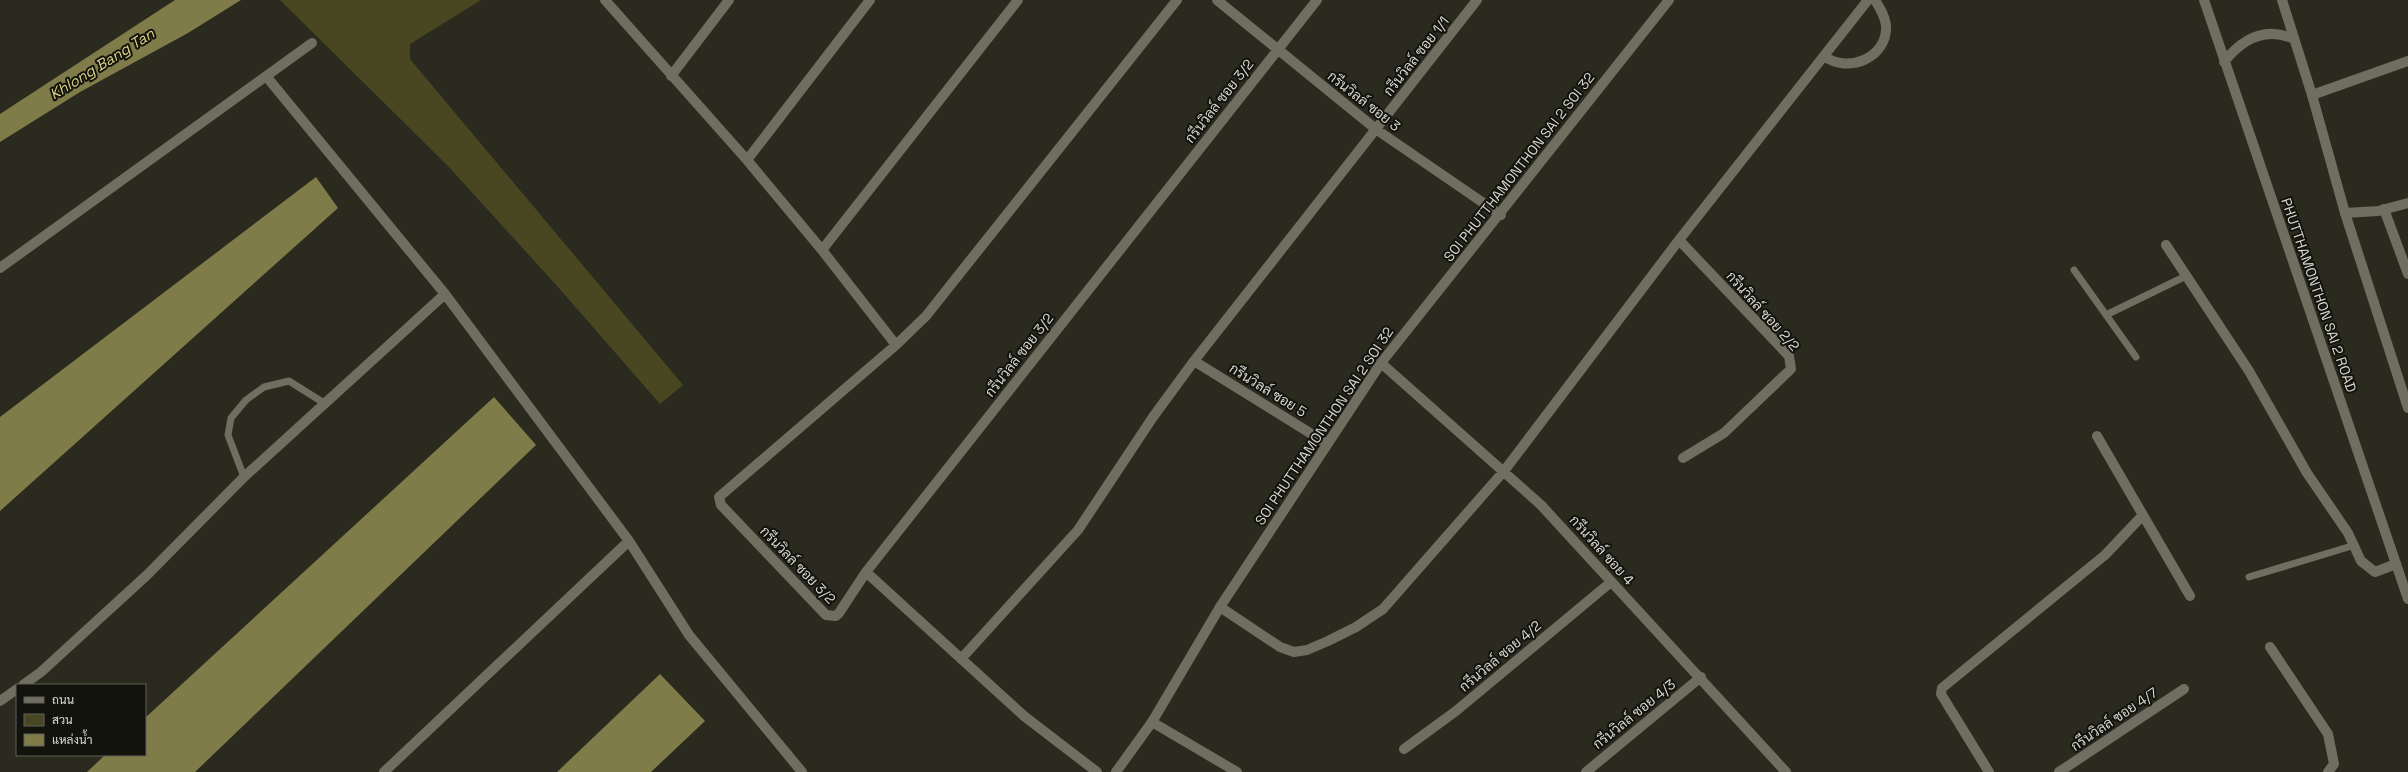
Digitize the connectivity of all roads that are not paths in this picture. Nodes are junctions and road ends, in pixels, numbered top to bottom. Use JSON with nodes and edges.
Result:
{"nodes":[{"id":1,"x":605,"y":0,"type":"edge"},
{"id":2,"x":730,"y":0,"type":"edge"},
{"id":3,"x":870,"y":0,"type":"edge"},
{"id":4,"x":1018,"y":0,"type":"edge"},
{"id":5,"x":1177,"y":0,"type":"edge"},
{"id":6,"x":1217,"y":0,"type":"edge"},
{"id":7,"x":1317,"y":0,"type":"edge"},
{"id":8,"x":1477,"y":0,"type":"edge"},
{"id":9,"x":1669,"y":0,"type":"edge"},
{"id":10,"x":1868,"y":0,"type":"edge"},
{"id":11,"x":1875,"y":0,"type":"edge"},
{"id":12,"x":2204,"y":0,"type":"edge"},
{"id":13,"x":2282,"y":0,"type":"edge"},
{"id":14,"x":2294,"y":39,"type":"junction"},
{"id":15,"x":312,"y":43,"type":"dead end"},
{"id":16,"x":1277,"y":50,"type":"junction"},
{"id":17,"x":1824,"y":56,"type":"junction"},
{"id":18,"x":2408,"y":61,"type":"edge"},
{"id":19,"x":2224,"y":62,"type":"junction"},
{"id":20,"x":266,"y":76,"type":"junction"},
{"id":21,"x":671,"y":76,"type":"junction"},
{"id":22,"x":2312,"y":95,"type":"junction"},
{"id":23,"x":1377,"y":130,"type":"junction"},
{"id":24,"x":748,"y":160,"type":"junction"},
{"id":25,"x":2408,"y":203,"type":"edge"},
{"id":26,"x":2384,"y":209,"type":"junction"},
{"id":27,"x":2345,"y":213,"type":"junction"},
{"id":28,"x":1500,"y":214,"type":"junction"},
{"id":29,"x":1680,"y":240,"type":"junction"},
{"id":30,"x":2166,"y":245,"type":"dead end"},
{"id":31,"x":822,"y":250,"type":"junction"},
{"id":32,"x":0,"y":268,"type":"edge"},
{"id":33,"x":2074,"y":270,"type":"dead end"},
{"id":34,"x":2408,"y":274,"type":"edge"},
{"id":35,"x":2186,"y":276,"type":"junction"},
{"id":36,"x":445,"y":294,"type":"junction"},
{"id":37,"x":2106,"y":315,"type":"junction"},
{"id":38,"x":896,"y":345,"type":"junction"},
{"id":39,"x":2136,"y":357,"type":"dead end"},
{"id":40,"x":1194,"y":361,"type":"junction"},
{"id":41,"x":1381,"y":363,"type":"junction"},
{"id":42,"x":324,"y":403,"type":"junction"},
{"id":43,"x":2408,"y":408,"type":"edge"},
{"id":44,"x":2097,"y":436,"type":"dead end"},
{"id":45,"x":1326,"y":443,"type":"junction"},
{"id":46,"x":1683,"y":458,"type":"dead end"},
{"id":47,"x":1504,"y":471,"type":"junction"},
{"id":48,"x":244,"y":476,"type":"junction"},
{"id":49,"x":2143,"y":516,"type":"junction"},
{"id":50,"x":629,"y":541,"type":"junction"},
{"id":51,"x":2355,"y":544,"type":"junction"},
{"id":52,"x":2396,"y":564,"type":"junction"},
{"id":53,"x":866,"y":572,"type":"junction"},
{"id":54,"x":2249,"y":577,"type":"dead end"},
{"id":55,"x":1611,"y":582,"type":"junction"},
{"id":56,"x":2190,"y":596,"type":"dead end"},
{"id":57,"x":2408,"y":599,"type":"edge"},
{"id":58,"x":1220,"y":607,"type":"junction"},
{"id":59,"x":2270,"y":647,"type":"dead end"},
{"id":60,"x":961,"y":659,"type":"junction"},
{"id":61,"x":1701,"y":677,"type":"junction"},
{"id":62,"x":24,"y":684,"type":"edge"},
{"id":63,"x":2184,"y":689,"type":"dead end"},
{"id":64,"x":16,"y":691,"type":"edge"},
{"id":65,"x":0,"y":702,"type":"edge"},
{"id":66,"x":1152,"y":722,"type":"junction"},
{"id":67,"x":1404,"y":749,"type":"dead end"},
{"id":68,"x":1785,"y":771,"type":"edge"},
{"id":69,"x":384,"y":772,"type":"edge"},
{"id":70,"x":802,"y":772,"type":"edge"},
{"id":71,"x":1097,"y":772,"type":"edge"},
{"id":72,"x":1116,"y":772,"type":"edge"},
{"id":73,"x":1237,"y":772,"type":"edge"},
{"id":74,"x":1586,"y":772,"type":"edge"},
{"id":75,"x":1989,"y":772,"type":"edge"},
{"id":76,"x":2059,"y":772,"type":"edge"},
{"id":77,"x":2328,"y":772,"type":"edge"}],
"edges":[{"from":1,"to":21,"type":"street"},
{"from":2,"to":21,"type":"street"},
{"from":3,"to":24,"type":"street"},
{"from":4,"to":31,"type":"street"},
{"from":5,"to":38,"type":"street","name":"กรีนวิลล์ ซอย 3/2"},
{"from":6,"to":16,"type":"street","name":"กรีนวิลล์ ซอย 3"},
{"from":7,"to":16,"type":"street","name":"กรีนวิลล์ ซอย 3/2"},
{"from":8,"to":23,"type":"street","name":"กรีนวิลล์ ซอย 1/1"},
{"from":9,"to":28,"type":"street","name":"SOI PHUTTHAMONTHON SAI 2 SOI 32"},
{"from":10,"to":17,"type":"street"},
{"from":11,"to":17,"type":"street"},
{"from":12,"to":19,"type":"street","name":"PHUTTHAMONTHON SAI 2 ROAD"},
{"from":13,"to":14,"type":"street"},
{"from":14,"to":19,"type":"street"},
{"from":14,"to":22,"type":"street"},
{"from":15,"to":20,"type":"street"},
{"from":16,"to":23,"type":"street","name":"กรีนวิลล์ ซอย 3"},
{"from":16,"to":53,"type":"street","name":"กรีนวิลล์ ซอย 3/2"},
{"from":17,"to":29,"type":"street"},
{"from":18,"to":22,"type":"street"},
{"from":19,"to":52,"type":"street","name":"PHUTTHAMONTHON SAI 2 ROAD"},
{"from":20,"to":32,"type":"street"},
{"from":20,"to":36,"type":"street"},
{"from":21,"to":24,"type":"street"},
{"from":22,"to":27,"type":"street"},
{"from":23,"to":28,"type":"street","name":"กรีนวิลล์ ซอย 3"},
{"from":23,"to":40,"type":"street","name":"กรีนวิลล์ ซอย 1/1"},
{"from":24,"to":31,"type":"street"},
{"from":25,"to":26,"type":"street"},
{"from":26,"to":27,"type":"street"},
{"from":26,"to":34,"type":"street"},
{"from":27,"to":43,"type":"street"},
{"from":28,"to":41,"type":"street","name":"SOI PHUTTHAMONTHON SAI 2 SOI 32"},
{"from":29,"to":46,"type":"street","name":"กรีนวิลล์ ซอย 2/2"},
{"from":29,"to":47,"type":"street"},
{"from":30,"to":35,"type":"street"},
{"from":31,"to":38,"type":"street"},
{"from":33,"to":37,"type":"lane"},
{"from":35,"to":37,"type":"lane"},
{"from":35,"to":51,"type":"street"},
{"from":36,"to":42,"type":"street"},
{"from":36,"to":50,"type":"street"},
{"from":37,"to":39,"type":"lane"},
{"from":38,"to":53,"type":"street","name":"กรีนวิลล์ ซอย 3/2"},
{"from":40,"to":45,"type":"street","name":"กรีนวิลล์ ซอย 5"},
{"from":40,"to":60,"type":"street","name":"กรีนวิลล์ ซอย 1/1"},
{"from":41,"to":45,"type":"street","name":"SOI PHUTTHAMONTHON SAI 2 SOI 32"},
{"from":41,"to":47,"type":"street","name":"กรีนวิลล์ ซอย 4"},
{"from":42,"to":48,"type":"street"},
{"from":42,"to":48,"type":"lane"},
{"from":44,"to":49,"type":"street"},
{"from":45,"to":58,"type":"street","name":"SOI PHUTTHAMONTHON SAI 2 SOI 32"},
{"from":47,"to":55,"type":"street","name":"กรีนวิลล์ ซอย 4"},
{"from":47,"to":58,"type":"street"},
{"from":48,"to":62,"type":"street"},
{"from":49,"to":56,"type":"street"},
{"from":49,"to":75,"type":"street"},
{"from":50,"to":69,"type":"street"},
{"from":50,"to":70,"type":"street"},
{"from":51,"to":52,"type":"street"},
{"from":51,"to":54,"type":"lane"},
{"from":52,"to":57,"type":"street","name":"PHUTTHAMONTHON SAI 2 ROAD"},
{"from":53,"to":60,"type":"street"},
{"from":55,"to":61,"type":"street","name":"กรีนวิลล์ ซอย 4"},
{"from":55,"to":67,"type":"street","name":"กรีนวิลล์ ซอย 4/2"},
{"from":58,"to":66,"type":"street","name":"SOI PHUTTHAMONTHON SAI 2 SOI 32"},
{"from":59,"to":77,"type":"street"},
{"from":60,"to":71,"type":"street"},
{"from":61,"to":68,"type":"street","name":"กรีนวิลล์ ซอย 4"},
{"from":61,"to":74,"type":"street","name":"กรีนวิลล์ ซอย 4/3"},
{"from":63,"to":76,"type":"street","name":"กรีนวิลล์ ซอย 4/7"},
{"from":64,"to":65,"type":"street"},
{"from":66,"to":72,"type":"street","name":"SOI PHUTTHAMONTHON SAI 2 SOI 32"},
{"from":66,"to":73,"type":"street"}]}
